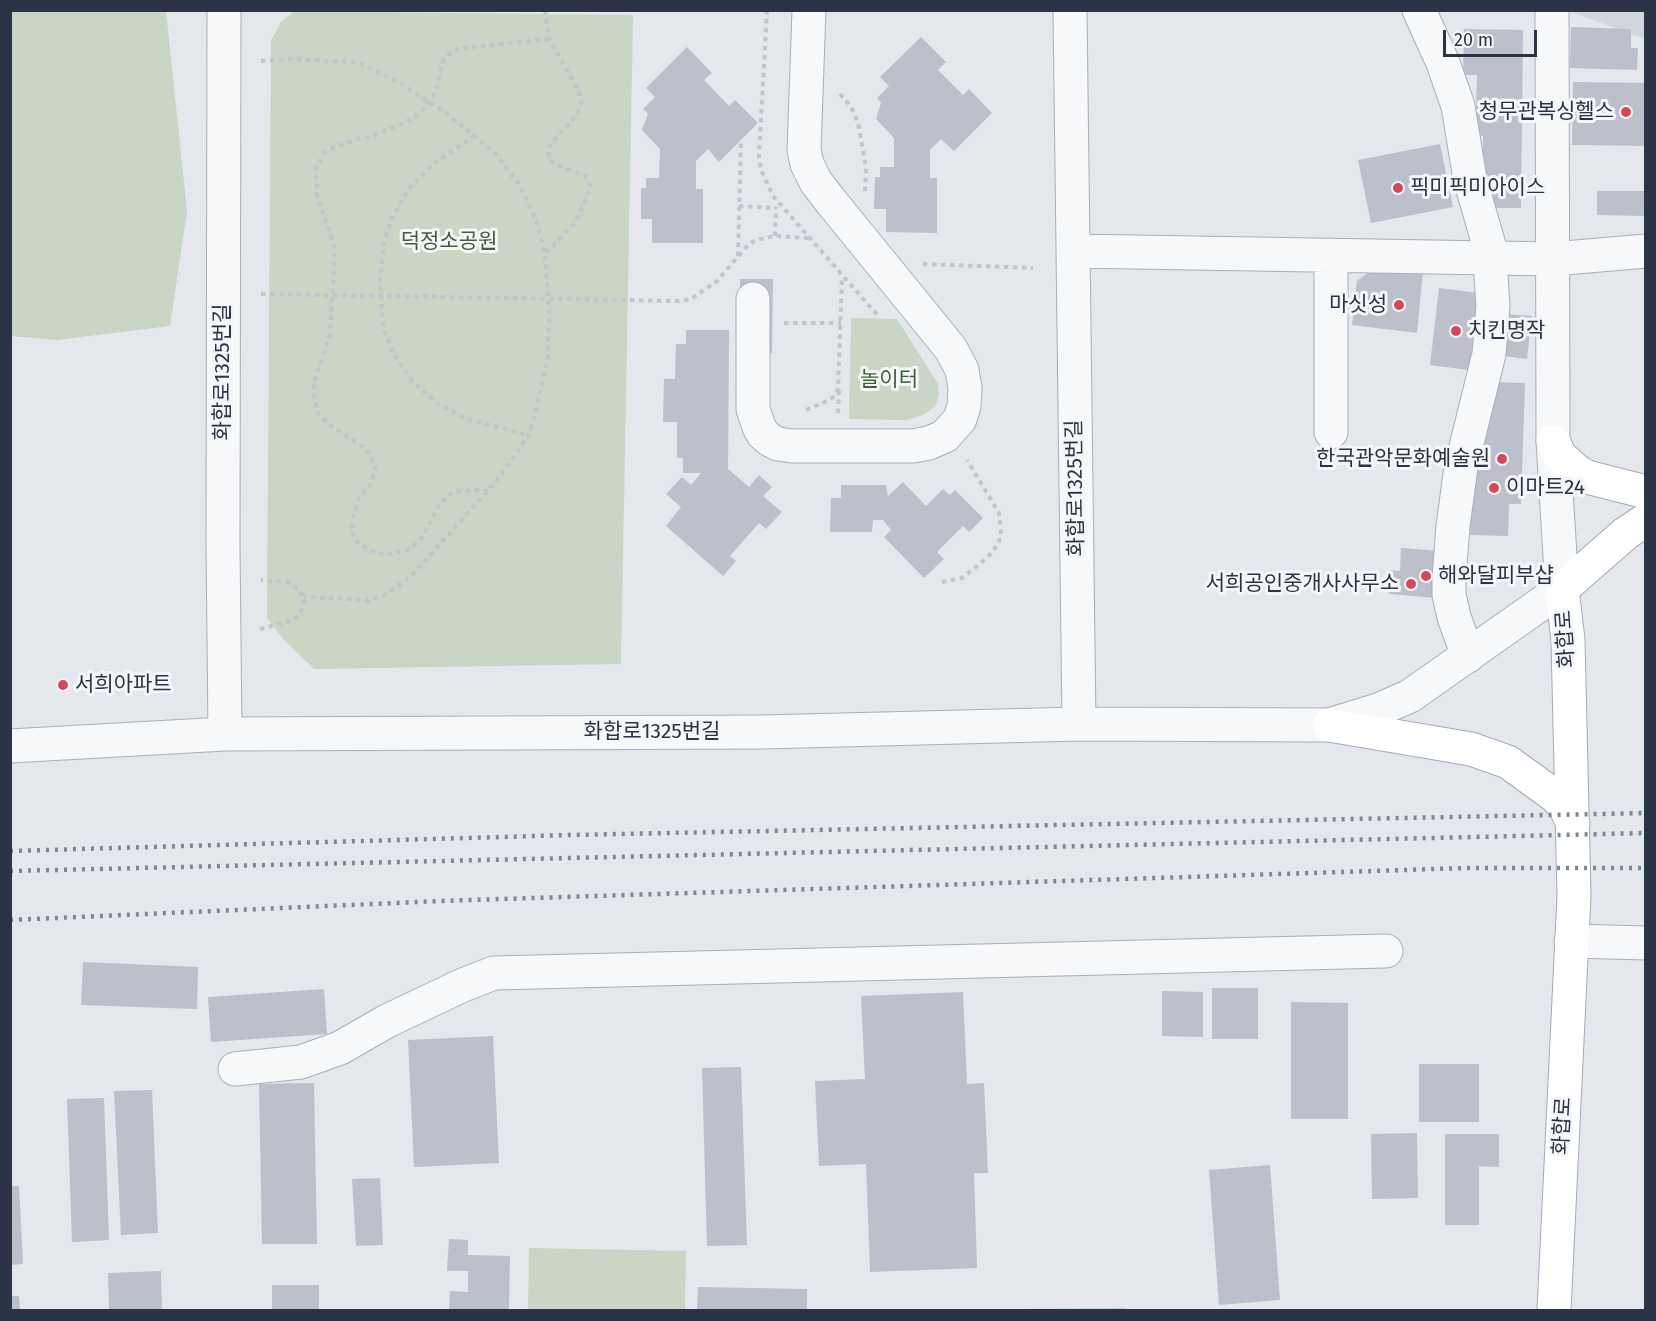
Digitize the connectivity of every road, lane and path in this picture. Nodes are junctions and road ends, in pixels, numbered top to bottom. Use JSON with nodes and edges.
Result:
{"nodes":[{"id":1,"x":224,"y":10,"type":"edge"},
{"id":2,"x":544,"y":10,"type":"edge"},
{"id":3,"x":809,"y":10,"type":"edge"},
{"id":4,"x":1070,"y":10,"type":"edge"},
{"id":5,"x":1419,"y":10,"type":"edge"},
{"id":6,"x":1552,"y":10,"type":"edge"},
{"id":7,"x":549,"y":39,"type":"junction"},
{"id":8,"x":261,"y":61,"type":"dead end"},
{"id":9,"x":837,"y":91,"type":"dead end"},
{"id":10,"x":429,"y":101,"type":"junction"},
{"id":11,"x":475,"y":135,"type":"junction"},
{"id":12,"x":741,"y":140,"type":"dead end"},
{"id":13,"x":777,"y":201,"type":"dead end"},
{"id":14,"x":865,"y":203,"type":"dead end"},
{"id":15,"x":739,"y":206,"type":"junction"},
{"id":16,"x":776,"y":208,"type":"junction"},
{"id":17,"x":775,"y":236,"type":"junction"},
{"id":18,"x":810,"y":238,"type":"dead end"},
{"id":19,"x":1073,"y":250,"type":"junction"},
{"id":20,"x":1646,"y":250,"type":"edge"},
{"id":21,"x":545,"y":254,"type":"junction"},
{"id":22,"x":1331,"y":255,"type":"junction"},
{"id":23,"x":738,"y":257,"type":"junction"},
{"id":24,"x":1490,"y":258,"type":"junction"},
{"id":25,"x":1553,"y":259,"type":"junction"},
{"id":26,"x":916,"y":264,"type":"dead end"},
{"id":27,"x":1033,"y":268,"type":"dead end"},
{"id":28,"x":842,"y":275,"type":"dead end"},
{"id":29,"x":261,"y":294,"type":"dead end"},
{"id":30,"x":334,"y":295,"type":"junction"},
{"id":31,"x":380,"y":296,"type":"junction"},
{"id":32,"x":753,"y":299,"type":"dead end"},
{"id":33,"x":548,"y":300,"type":"junction"},
{"id":34,"x":784,"y":323,"type":"dead end"},
{"id":35,"x":841,"y":324,"type":"junction"},
{"id":36,"x":840,"y":372,"type":"junction"},
{"id":37,"x":806,"y":410,"type":"dead end"},
{"id":38,"x":838,"y":418,"type":"dead end"},
{"id":39,"x":1331,"y":432,"type":"dead end"},
{"id":40,"x":528,"y":435,"type":"junction"},
{"id":41,"x":1553,"y":441,"type":"junction"},
{"id":42,"x":966,"y":459,"type":"dead end"},
{"id":43,"x":488,"y":491,"type":"junction"},
{"id":44,"x":1646,"y":492,"type":"edge"},
{"id":45,"x":1646,"y":520,"type":"edge"},
{"id":46,"x":261,"y":580,"type":"dead end"},
{"id":47,"x":942,"y":582,"type":"dead end"},
{"id":48,"x":1562,"y":590,"type":"junction"},
{"id":49,"x":304,"y":597,"type":"junction"},
{"id":50,"x":260,"y":629,"type":"dead end"},
{"id":51,"x":1468,"y":656,"type":"junction"},
{"id":52,"x":1079,"y":724,"type":"junction"},
{"id":53,"x":1329,"y":725,"type":"junction"},
{"id":54,"x":225,"y":734,"type":"junction"},
{"id":55,"x":10,"y":746,"type":"edge"},
{"id":56,"x":1573,"y":823,"type":"junction"},
{"id":57,"x":1571,"y":941,"type":"junction"},
{"id":58,"x":1646,"y":943,"type":"edge"},
{"id":59,"x":1386,"y":951,"type":"dead end"},
{"id":60,"x":235,"y":1069,"type":"dead end"},
{"id":61,"x":1554,"y":1311,"type":"edge"}],
"edges":[{"from":1,"to":54,"type":"street","name":"화합로1325번길"},
{"from":2,"to":7,"type":"path"},
{"from":3,"to":32,"type":"street"},
{"from":4,"to":19,"type":"street","name":"화합로1325번길"},
{"from":5,"to":24,"type":"street"},
{"from":6,"to":25,"type":"street","name":"화합로"},
{"from":7,"to":10,"type":"path"},
{"from":7,"to":21,"type":"path"},
{"from":8,"to":10,"type":"path"},
{"from":9,"to":14,"type":"path"},
{"from":10,"to":11,"type":"path"},
{"from":10,"to":30,"type":"path"},
{"from":11,"to":21,"type":"path"},
{"from":11,"to":31,"type":"path"},
{"from":12,"to":15,"type":"path"},
{"from":13,"to":16,"type":"path"},
{"from":15,"to":16,"type":"path"},
{"from":15,"to":23,"type":"path"},
{"from":16,"to":17,"type":"path"},
{"from":17,"to":18,"type":"path"},
{"from":17,"to":23,"type":"path"},
{"from":19,"to":22,"type":"street"},
{"from":19,"to":52,"type":"street","name":"화합로1325번길"},
{"from":20,"to":25,"type":"street"},
{"from":21,"to":33,"type":"path"},
{"from":22,"to":24,"type":"street"},
{"from":22,"to":39,"type":"street"},
{"from":23,"to":33,"type":"path"},
{"from":24,"to":25,"type":"street"},
{"from":24,"to":51,"type":"street"},
{"from":25,"to":41,"type":"street","name":"화합로"},
{"from":26,"to":27,"type":"path"},
{"from":28,"to":35,"type":"path"},
{"from":29,"to":30,"type":"path"},
{"from":30,"to":31,"type":"path"},
{"from":30,"to":43,"type":"path"},
{"from":31,"to":33,"type":"path"},
{"from":31,"to":40,"type":"path"},
{"from":33,"to":40,"type":"path"},
{"from":34,"to":35,"type":"path"},
{"from":35,"to":36,"type":"path"},
{"from":36,"to":37,"type":"path"},
{"from":36,"to":38,"type":"path"},
{"from":40,"to":43,"type":"path"},
{"from":41,"to":44,"type":"main road"},
{"from":41,"to":48,"type":"street","name":"화합로"},
{"from":42,"to":47,"type":"path"},
{"from":43,"to":49,"type":"path"},
{"from":45,"to":48,"type":"main road","name":"화합로"},
{"from":46,"to":49,"type":"path"},
{"from":48,"to":51,"type":"street","name":"화합로1325번길"},
{"from":48,"to":56,"type":"main road","name":"화합로"},
{"from":49,"to":50,"type":"path"},
{"from":51,"to":53,"type":"street","name":"화합로1325번길"},
{"from":52,"to":53,"type":"street","name":"화합로1325번길"},
{"from":52,"to":54,"type":"street","name":"화합로1325번길"},
{"from":53,"to":56,"type":"main road"},
{"from":54,"to":55,"type":"street","name":"화합로1325번길"},
{"from":56,"to":57,"type":"main road","name":"화합로"},
{"from":57,"to":58,"type":"street"},
{"from":57,"to":61,"type":"main road","name":"화합로"},
{"from":59,"to":60,"type":"street"}]}
